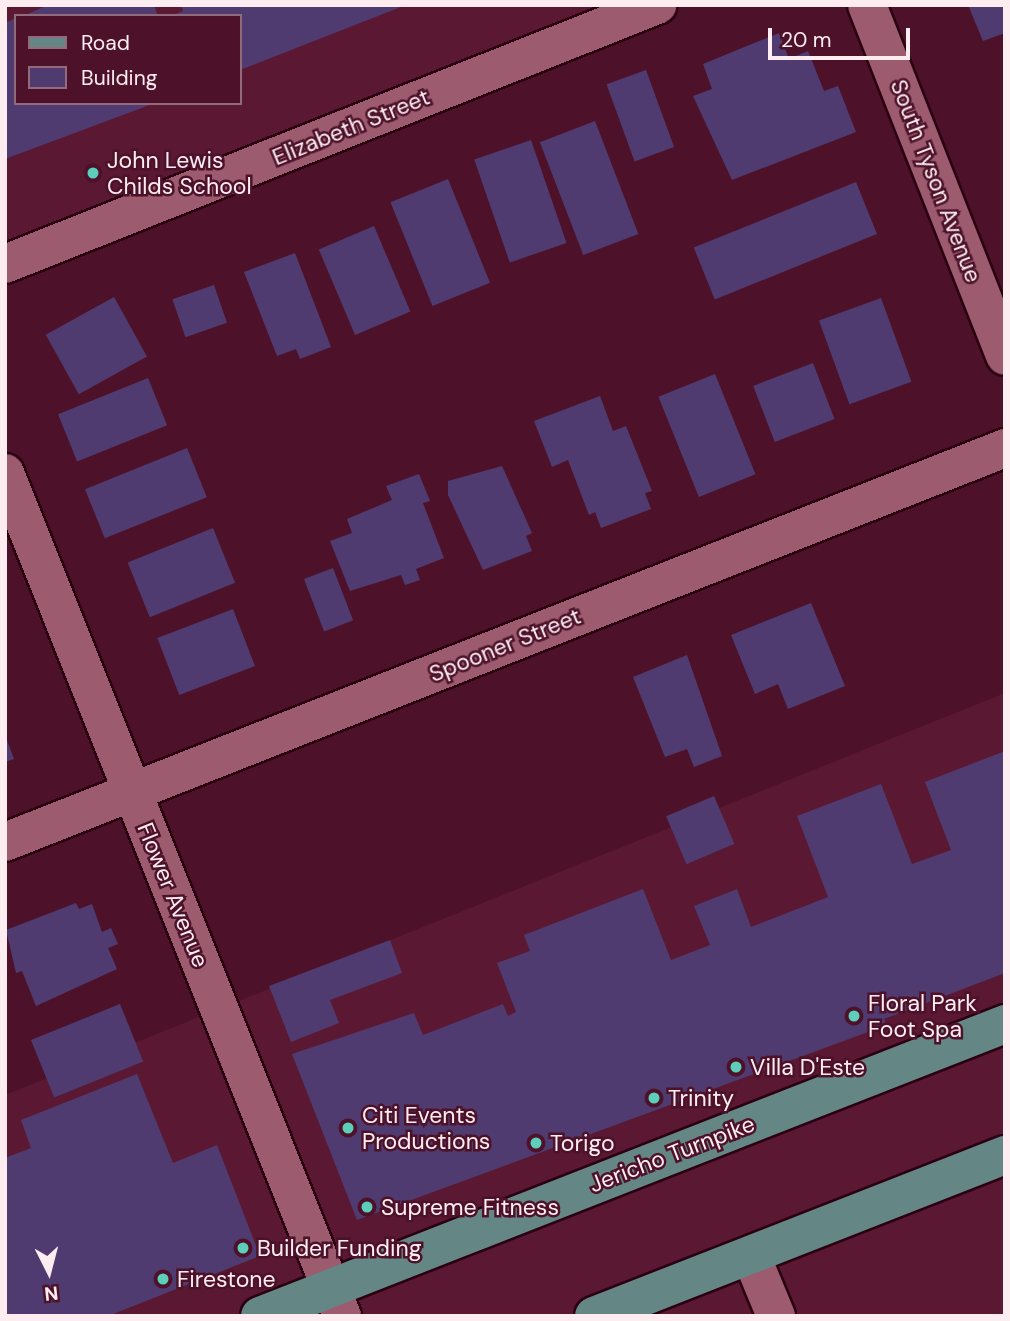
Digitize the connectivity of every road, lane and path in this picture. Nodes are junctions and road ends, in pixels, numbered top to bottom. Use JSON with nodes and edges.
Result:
{"nodes":[{"id":1,"x":657,"y":5,"type":"edge"},
{"id":2,"x":867,"y":5,"type":"edge"},
{"id":3,"x":5,"y":264,"type":"edge"},
{"id":4,"x":1005,"y":356,"type":"edge"},
{"id":5,"x":1005,"y":448,"type":"edge"},
{"id":6,"x":5,"y":473,"type":"edge"},
{"id":7,"x":131,"y":792,"type":"junction"},
{"id":8,"x":5,"y":842,"type":"edge"},
{"id":9,"x":1005,"y":1024,"type":"edge"},
{"id":10,"x":1005,"y":1155,"type":"edge"},
{"id":11,"x":752,"y":1258,"type":"junction"},
{"id":12,"x":336,"y":1302,"type":"edge"},
{"id":13,"x":261,"y":1316,"type":"edge"},
{"id":14,"x":594,"y":1316,"type":"edge"},
{"id":15,"x":776,"y":1316,"type":"edge"}],
"edges":[{"from":1,"to":3,"type":"street","name":"Elizabeth Street"},
{"from":2,"to":4,"type":"street","name":"South Tyson Avenue"},
{"from":5,"to":7,"type":"street","name":"Spooner Street"},
{"from":6,"to":7,"type":"street","name":"Flower Avenue"},
{"from":7,"to":8,"type":"street","name":"Spooner Street"},
{"from":7,"to":12,"type":"street","name":"Flower Avenue"},
{"from":9,"to":12,"type":"main road","name":"Jericho Turnpike"},
{"from":10,"to":11,"type":"main road"},
{"from":11,"to":14,"type":"main road"},
{"from":11,"to":15,"type":"street"},
{"from":12,"to":13,"type":"main road","name":"Jericho Turnpike"}]}
